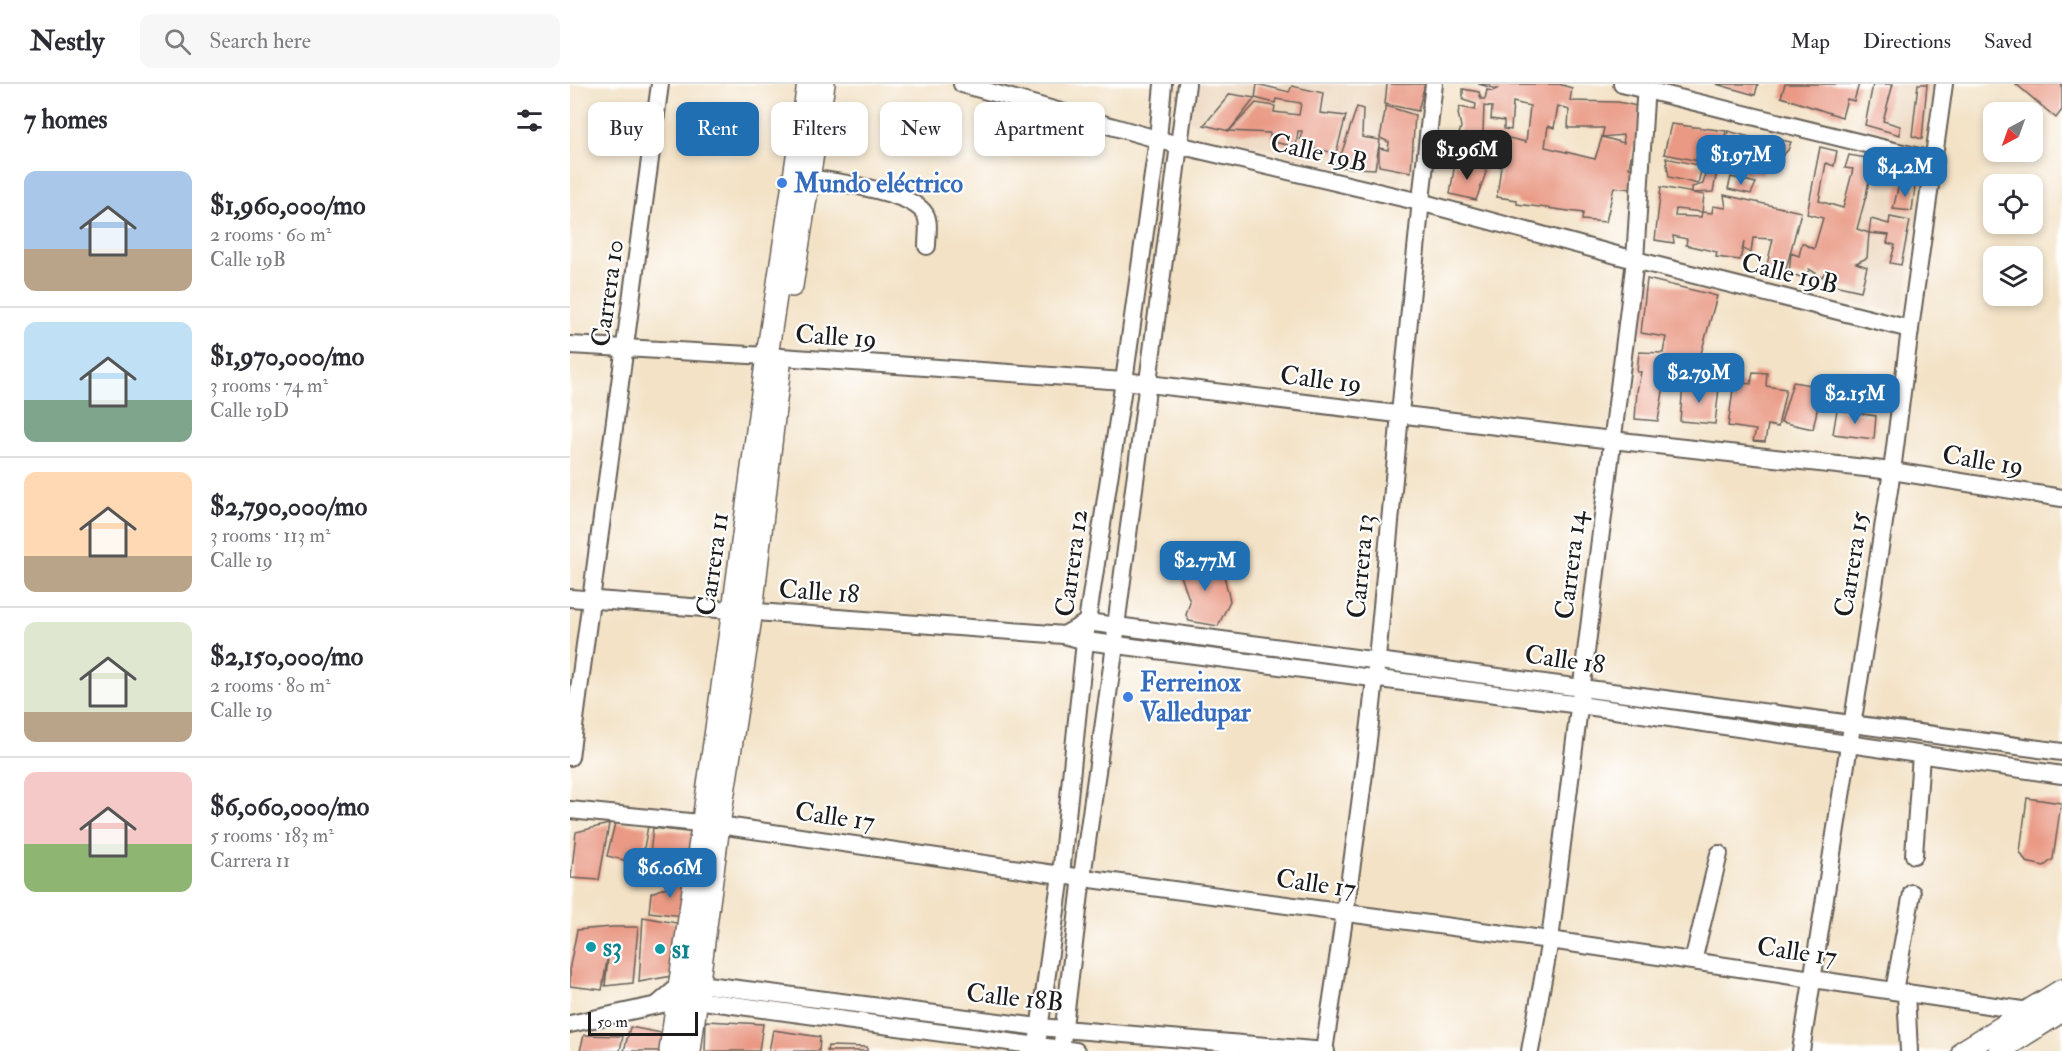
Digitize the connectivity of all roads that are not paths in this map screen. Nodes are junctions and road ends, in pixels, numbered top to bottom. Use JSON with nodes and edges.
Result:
{"nodes":[{"id":1,"x":660,"y":84,"type":"edge"},
{"id":2,"x":808,"y":84,"type":"edge"},
{"id":3,"x":824,"y":84,"type":"edge"},
{"id":4,"x":962,"y":84,"type":"edge"},
{"id":5,"x":1163,"y":84,"type":"edge"},
{"id":6,"x":1187,"y":84,"type":"edge"},
{"id":7,"x":1434,"y":84,"type":"edge"},
{"id":8,"x":1623,"y":84,"type":"edge"},
{"id":9,"x":1944,"y":84,"type":"edge"},
{"id":10,"x":1646,"y":87,"type":"edge"},
{"id":11,"x":1158,"y":139,"type":"junction"},
{"id":12,"x":1178,"y":145,"type":"junction"},
{"id":13,"x":1935,"y":161,"type":"junction"},
{"id":14,"x":801,"y":177,"type":"junction"},
{"id":15,"x":1420,"y":202,"type":"junction"},
{"id":16,"x":927,"y":246,"type":"dead end"},
{"id":17,"x":1635,"y":260,"type":"junction"},
{"id":18,"x":1910,"y":329,"type":"junction"},
{"id":19,"x":570,"y":345,"type":"edge"},
{"id":20,"x":625,"y":348,"type":"junction"},
{"id":21,"x":774,"y":357,"type":"junction"},
{"id":22,"x":1124,"y":381,"type":"junction"},
{"id":23,"x":1147,"y":384,"type":"junction"},
{"id":24,"x":1399,"y":414,"type":"junction"},
{"id":25,"x":1612,"y":440,"type":"junction"},
{"id":26,"x":1892,"y":471,"type":"junction"},
{"id":27,"x":2062,"y":498,"type":"edge"},
{"id":28,"x":570,"y":598,"type":"edge"},
{"id":29,"x":591,"y":600,"type":"junction"},
{"id":30,"x":742,"y":611,"type":"junction"},
{"id":31,"x":1087,"y":622,"type":"junction"},
{"id":32,"x":1116,"y":626,"type":"junction"},
{"id":33,"x":1064,"y":635,"type":"junction"},
{"id":34,"x":1086,"y":641,"type":"junction"},
{"id":35,"x":1115,"y":645,"type":"junction"},
{"id":36,"x":1377,"y":661,"type":"junction"},
{"id":37,"x":1374,"y":678,"type":"junction"},
{"id":38,"x":1580,"y":687,"type":"junction"},
{"id":39,"x":1580,"y":705,"type":"junction"},
{"id":40,"x":1852,"y":726,"type":"junction"},
{"id":41,"x":1849,"y":745,"type":"junction"},
{"id":42,"x":2062,"y":752,"type":"edge"},
{"id":43,"x":1921,"y":755,"type":"junction"},
{"id":44,"x":570,"y":758,"type":"edge"},
{"id":45,"x":2062,"y":775,"type":"edge"},
{"id":46,"x":570,"y":810,"type":"edge"},
{"id":47,"x":711,"y":824,"type":"junction"},
{"id":48,"x":1719,"y":854,"type":"dead end"},
{"id":49,"x":1914,"y":855,"type":"dead end"},
{"id":50,"x":1061,"y":875,"type":"junction"},
{"id":51,"x":1082,"y":877,"type":"junction"},
{"id":52,"x":1912,"y":893,"type":"dead end"},
{"id":53,"x":1345,"y":913,"type":"junction"},
{"id":54,"x":1550,"y":940,"type":"junction"},
{"id":55,"x":1693,"y":961,"type":"junction"},
{"id":56,"x":1812,"y":979,"type":"junction"},
{"id":57,"x":2062,"y":990,"type":"edge"},
{"id":58,"x":1900,"y":992,"type":"junction"},
{"id":59,"x":682,"y":995,"type":"junction"},
{"id":60,"x":2031,"y":1011,"type":"junction"},
{"id":61,"x":2057,"y":1014,"type":"edge"},
{"id":62,"x":2009,"y":1023,"type":"junction"},
{"id":63,"x":570,"y":1024,"type":"edge"},
{"id":64,"x":1039,"y":1027,"type":"junction"},
{"id":65,"x":1063,"y":1028,"type":"junction"},
{"id":66,"x":962,"y":1044,"type":"edge"},
{"id":67,"x":1036,"y":1049,"type":"edge"},
{"id":68,"x":2004,"y":1049,"type":"edge"},
{"id":69,"x":1066,"y":1050,"type":"edge"},
{"id":70,"x":669,"y":1051,"type":"edge"},
{"id":71,"x":690,"y":1051,"type":"edge"},
{"id":72,"x":1324,"y":1051,"type":"edge"},
{"id":73,"x":1530,"y":1051,"type":"edge"},
{"id":74,"x":1801,"y":1051,"type":"edge"},
{"id":75,"x":1909,"y":1051,"type":"edge"},
{"id":76,"x":1963,"y":1051,"type":"edge"}],
"edges":[{"from":1,"to":20,"type":"street","name":"Carrera 10"},
{"from":2,"to":14,"type":"main road","name":"Carrera 11"},
{"from":3,"to":14,"type":"main road","name":"Carrera 11"},
{"from":4,"to":11,"type":"street","name":"Calle 19B"},
{"from":5,"to":11,"type":"street","name":"Carrera 12"},
{"from":6,"to":12,"type":"street","name":"Carrera 12"},
{"from":7,"to":15,"type":"street","name":"Carrera 13"},
{"from":8,"to":10,"type":"street"},
{"from":9,"to":13,"type":"street","name":"Carrera 15"},
{"from":10,"to":13,"type":"street"},
{"from":10,"to":17,"type":"street","name":"Carrera 14"},
{"from":11,"to":12,"type":"street","name":"Calle 19B"},
{"from":11,"to":22,"type":"street","name":"Carrera 12"},
{"from":12,"to":15,"type":"street","name":"Calle 19B"},
{"from":12,"to":23,"type":"street","name":"Carrera 12"},
{"from":13,"to":18,"type":"street","name":"Carrera 15"},
{"from":14,"to":16,"type":"street"},
{"from":14,"to":21,"type":"main road","name":"Carrera 11"},
{"from":15,"to":17,"type":"street","name":"Calle 19B"},
{"from":15,"to":24,"type":"street","name":"Carrera 13"},
{"from":17,"to":18,"type":"street","name":"Calle 19B"},
{"from":17,"to":25,"type":"street","name":"Carrera 14"},
{"from":18,"to":26,"type":"street","name":"Carrera 15"},
{"from":19,"to":20,"type":"street","name":"Calle 19"},
{"from":20,"to":21,"type":"street","name":"Calle 19"},
{"from":20,"to":29,"type":"street","name":"Carrera 10"},
{"from":21,"to":22,"type":"street","name":"Calle 19"},
{"from":21,"to":30,"type":"main road","name":"Carrera 11"},
{"from":22,"to":23,"type":"street","name":"Calle 19"},
{"from":22,"to":31,"type":"street","name":"Carrera 12"},
{"from":23,"to":24,"type":"street","name":"Calle 19"},
{"from":23,"to":32,"type":"street","name":"Carrera 12"},
{"from":24,"to":25,"type":"street","name":"Calle 19"},
{"from":24,"to":36,"type":"street","name":"Carrera 13"},
{"from":25,"to":26,"type":"street","name":"Calle 19"},
{"from":25,"to":38,"type":"street","name":"Carrera 14"},
{"from":26,"to":27,"type":"street","name":"Calle 19"},
{"from":26,"to":40,"type":"street","name":"Carrera 15"},
{"from":28,"to":29,"type":"street","name":"Calle 18"},
{"from":29,"to":30,"type":"street","name":"Calle 18"},
{"from":29,"to":44,"type":"street","name":"Carrera 10"},
{"from":30,"to":33,"type":"street","name":"Calle 18"},
{"from":30,"to":47,"type":"main road","name":"Carrera 11"},
{"from":31,"to":32,"type":"street","name":"Calle 18"},
{"from":31,"to":33,"type":"street"},
{"from":31,"to":34,"type":"street","name":"Carrera 12"},
{"from":32,"to":35,"type":"street","name":"Carrera 12"},
{"from":32,"to":36,"type":"street","name":"Calle 18"},
{"from":33,"to":34,"type":"street","name":"Calle 18"},
{"from":34,"to":35,"type":"street","name":"Calle 18"},
{"from":34,"to":50,"type":"street","name":"Carrera 12"},
{"from":35,"to":37,"type":"street","name":"Calle 18"},
{"from":35,"to":51,"type":"street","name":"Carrera 12"},
{"from":36,"to":37,"type":"street","name":"Carrera 13"},
{"from":36,"to":38,"type":"street","name":"Calle 18"},
{"from":37,"to":39,"type":"street","name":"Calle 18"},
{"from":37,"to":53,"type":"street","name":"Carrera 13"},
{"from":38,"to":39,"type":"street","name":"Carrera 14"},
{"from":38,"to":40,"type":"street","name":"Calle 18"},
{"from":39,"to":41,"type":"street","name":"Calle 18"},
{"from":39,"to":54,"type":"street","name":"Carrera 14"},
{"from":40,"to":41,"type":"street","name":"Carrera 15"},
{"from":40,"to":42,"type":"street","name":"Calle 18"},
{"from":41,"to":43,"type":"street","name":"Calle 18"},
{"from":41,"to":56,"type":"street","name":"Carrera 15"},
{"from":43,"to":45,"type":"street","name":"Calle 18"},
{"from":43,"to":49,"type":"street"},
{"from":46,"to":47,"type":"street","name":"Calle 17"},
{"from":47,"to":50,"type":"street","name":"Calle 17"},
{"from":47,"to":59,"type":"main road","name":"Carrera 11"},
{"from":48,"to":55,"type":"street"},
{"from":50,"to":51,"type":"street","name":"Calle 17"},
{"from":50,"to":64,"type":"street","name":"Carrera 12"},
{"from":51,"to":53,"type":"street","name":"Calle 17"},
{"from":51,"to":65,"type":"street","name":"Carrera 12"},
{"from":52,"to":58,"type":"street"},
{"from":53,"to":54,"type":"street","name":"Calle 17"},
{"from":53,"to":72,"type":"street","name":"Carrera 13"},
{"from":54,"to":55,"type":"street","name":"Calle 17"},
{"from":54,"to":73,"type":"street","name":"Carrera 14"},
{"from":55,"to":56,"type":"street","name":"Calle 17"},
{"from":56,"to":58,"type":"street","name":"Calle 17"},
{"from":56,"to":74,"type":"street","name":"Carrera 15"},
{"from":57,"to":60,"type":"main road"},
{"from":58,"to":60,"type":"street","name":"Calle 17"},
{"from":58,"to":75,"type":"street"},
{"from":59,"to":63,"type":"street"},
{"from":59,"to":64,"type":"street","name":"Calle 18B"},
{"from":59,"to":66,"type":"street","name":"Calle 18B"},
{"from":59,"to":70,"type":"main road","name":"Carrera 11"},
{"from":59,"to":71,"type":"main road","name":"Carrera 11"},
{"from":60,"to":61,"type":"street","name":"Calle 17"},
{"from":60,"to":62,"type":"main road"},
{"from":61,"to":68,"type":"main road"},
{"from":62,"to":68,"type":"street"},
{"from":62,"to":76,"type":"main road"},
{"from":64,"to":65,"type":"street","name":"Calle 18B"},
{"from":64,"to":67,"type":"street","name":"Carrera 12"},
{"from":65,"to":69,"type":"street","name":"Carrera 12"},
{"from":65,"to":72,"type":"street","name":"Calle 18B"},
{"from":66,"to":67,"type":"street","name":"Calle 18B"},
{"from":67,"to":69,"type":"street","name":"Calle 18B"}]}
